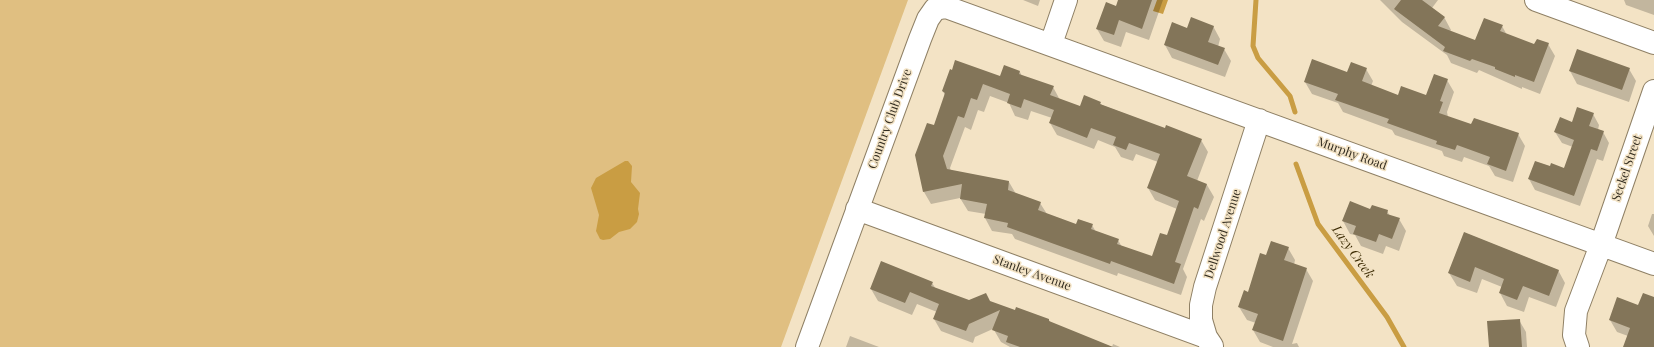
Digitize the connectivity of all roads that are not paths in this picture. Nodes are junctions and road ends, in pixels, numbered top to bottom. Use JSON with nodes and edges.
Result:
{"nodes":[{"id":1,"x":1066,"y":0,"type":"edge"},
{"id":2,"x":1536,"y":0,"type":"edge"},
{"id":3,"x":1654,"y":43,"type":"edge"},
{"id":4,"x":1051,"y":44,"type":"junction"},
{"id":5,"x":1654,"y":90,"type":"edge"},
{"id":6,"x":1259,"y":120,"type":"junction"},
{"id":7,"x":857,"y":210,"type":"junction"},
{"id":8,"x":1601,"y":245,"type":"junction"},
{"id":9,"x":1654,"y":264,"type":"edge"},
{"id":10,"x":1210,"y":342,"type":"edge"},
{"id":11,"x":807,"y":347,"type":"edge"},
{"id":12,"x":1578,"y":347,"type":"edge"}],
"edges":[{"from":1,"to":4,"type":"street"},
{"from":2,"to":3,"type":"street"},
{"from":4,"to":6,"type":"street","name":"Murphy Road"},
{"from":4,"to":7,"type":"street","name":"Country Club Drive"},
{"from":5,"to":8,"type":"street","name":"Seckel Street"},
{"from":6,"to":8,"type":"street","name":"Murphy Road"},
{"from":6,"to":10,"type":"street","name":"Dellwood Avenue"},
{"from":7,"to":10,"type":"street","name":"Stanley Avenue"},
{"from":7,"to":11,"type":"street","name":"Country Club Drive"},
{"from":8,"to":9,"type":"street","name":"Murphy Road"},
{"from":8,"to":12,"type":"street","name":"Seckel Street"}]}
